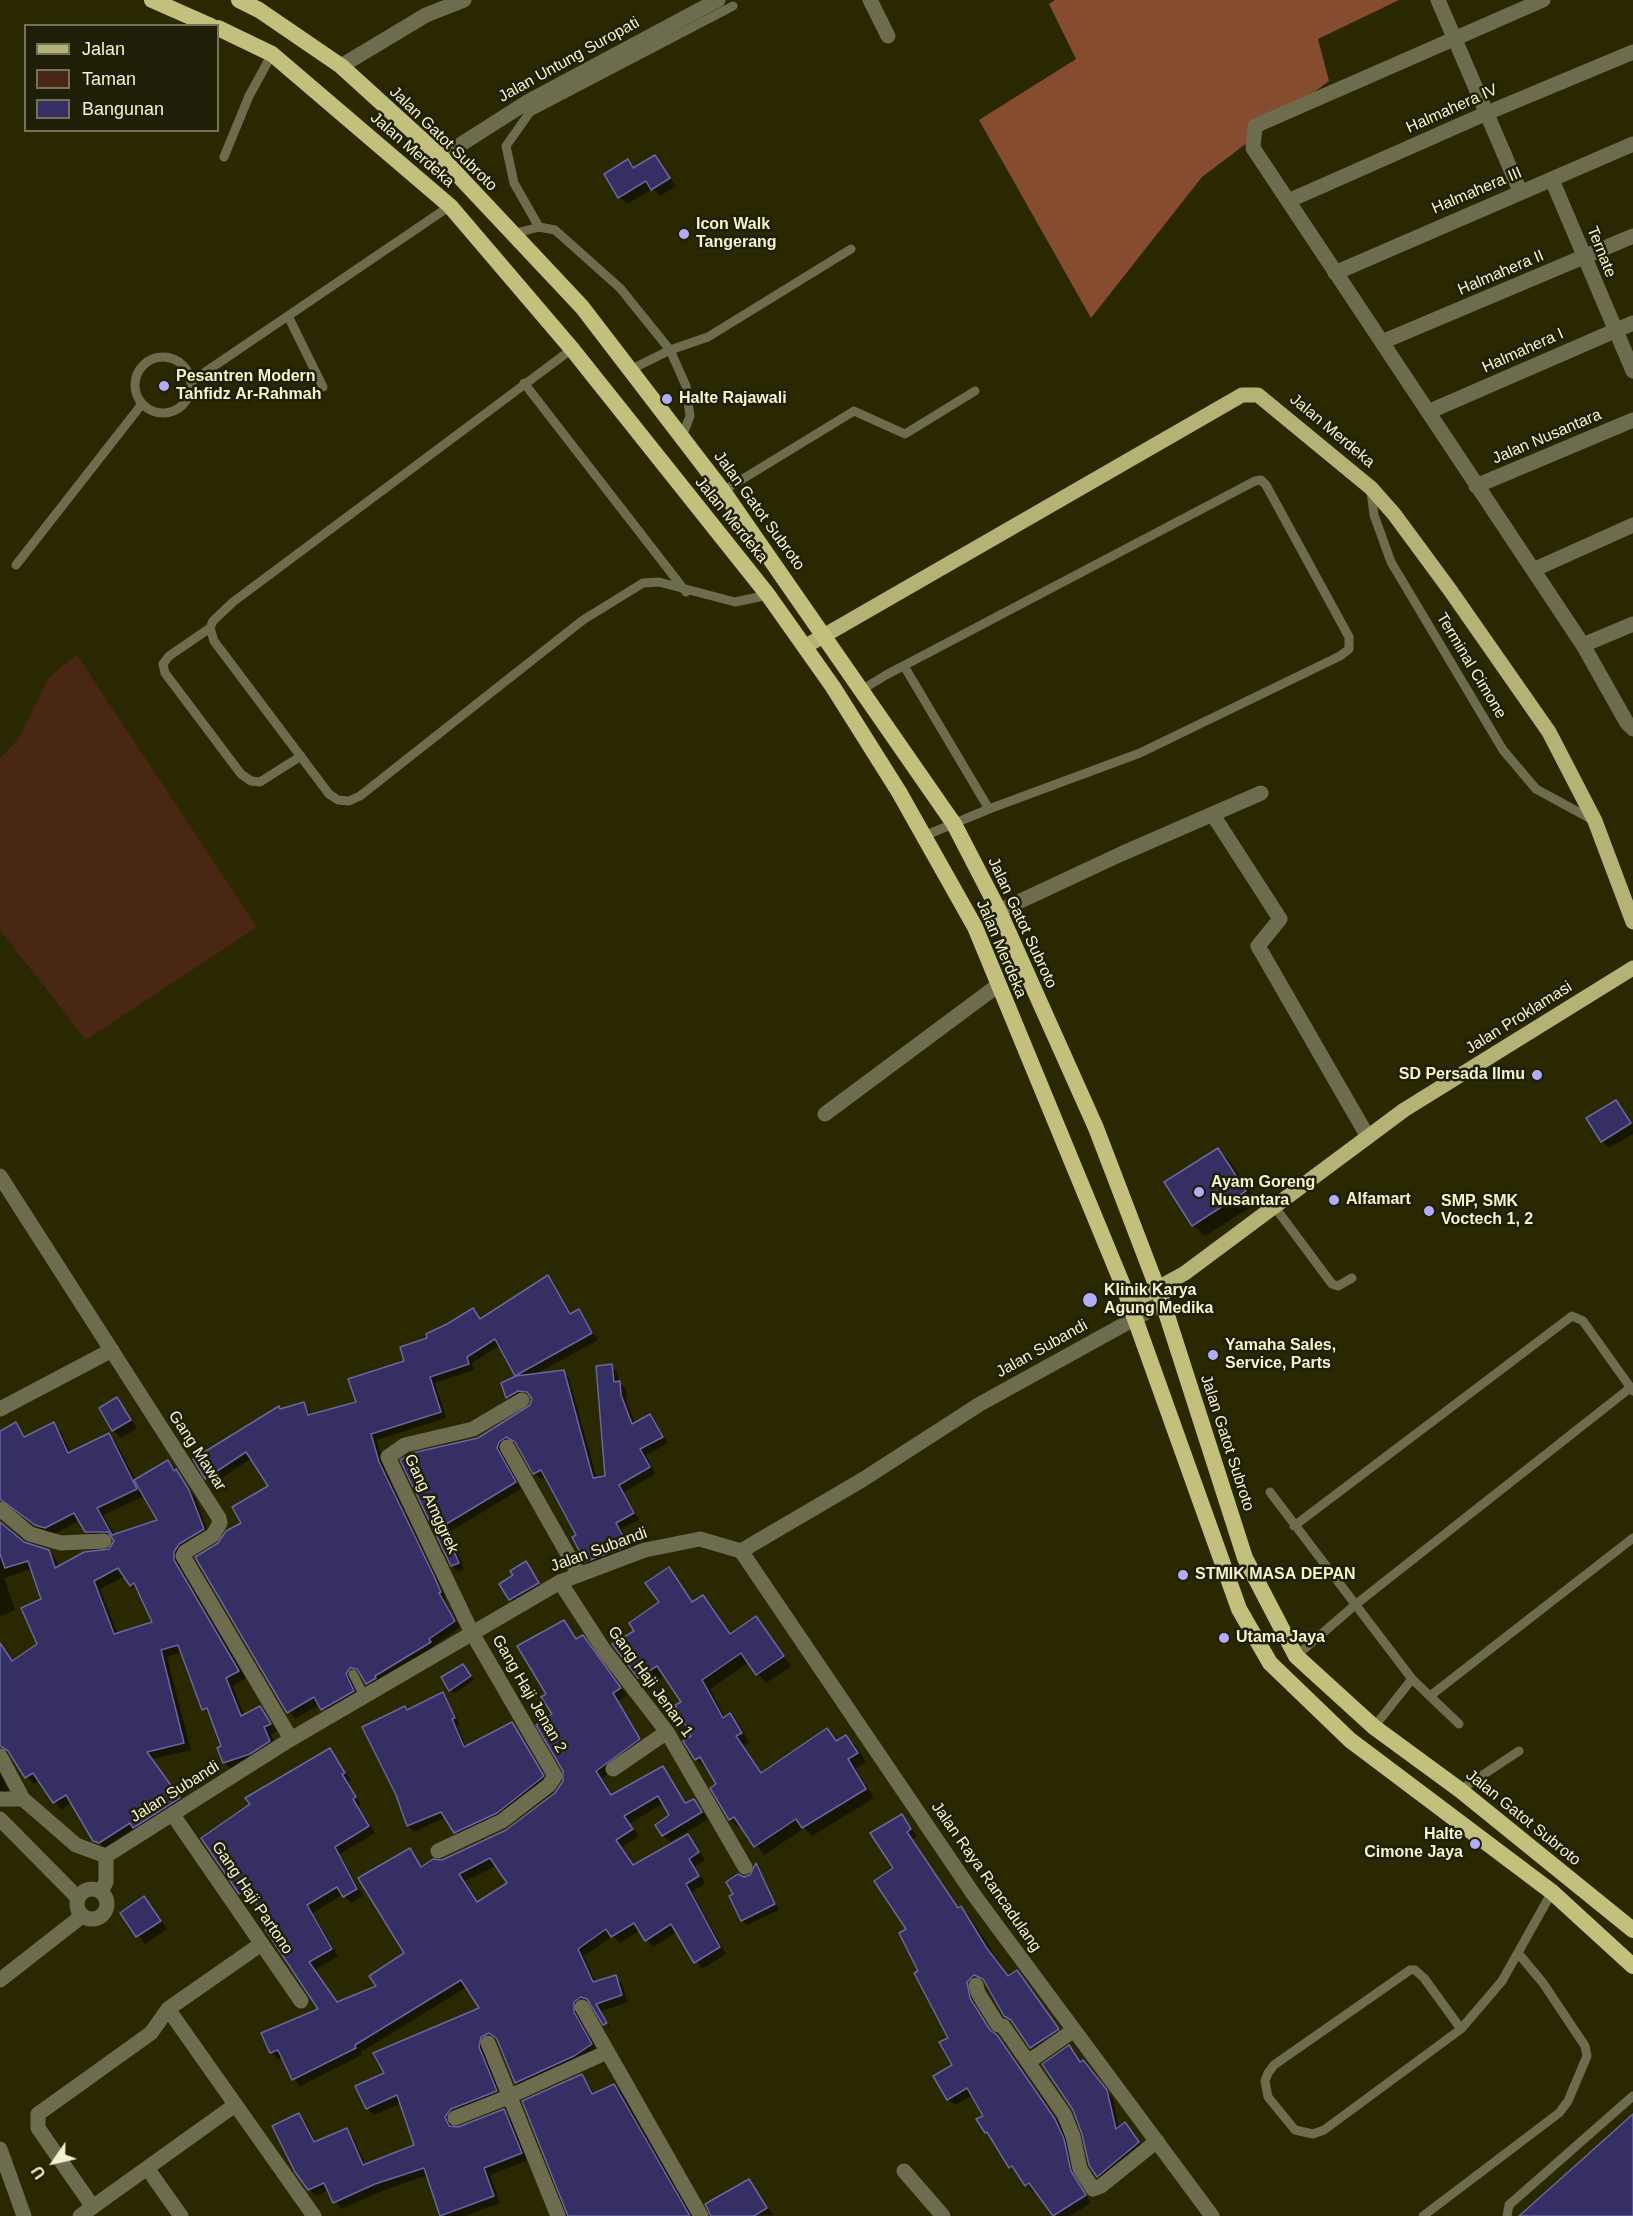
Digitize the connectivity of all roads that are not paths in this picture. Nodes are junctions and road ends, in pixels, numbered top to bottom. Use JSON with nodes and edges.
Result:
{"nodes":[{"id":1,"x":152,"y":0,"type":"edge"},
{"id":2,"x":239,"y":0,"type":"edge"},
{"id":3,"x":464,"y":0,"type":"edge"},
{"id":4,"x":718,"y":0,"type":"edge"},
{"id":5,"x":870,"y":0,"type":"edge"},
{"id":6,"x":1438,"y":0,"type":"edge"},
{"id":7,"x":1543,"y":0,"type":"edge"},
{"id":8,"x":1525,"y":3,"type":"edge"},
{"id":9,"x":733,"y":6,"type":"dead end"},
{"id":10,"x":206,"y":24,"type":"edge"},
{"id":11,"x":219,"y":28,"type":"edge"},
{"id":12,"x":888,"y":36,"type":"dead end"},
{"id":13,"x":1455,"y":38,"type":"junction"},
{"id":14,"x":1633,"y":52,"type":"edge"},
{"id":15,"x":272,"y":54,"type":"junction"},
{"id":16,"x":340,"y":66,"type":"junction"},
{"id":17,"x":1487,"y":113,"type":"junction"},
{"id":18,"x":1633,"y":144,"type":"edge"},
{"id":19,"x":224,"y":157,"type":"dead end"},
{"id":20,"x":441,"y":157,"type":"junction"},
{"id":21,"x":1552,"y":180,"type":"junction"},
{"id":22,"x":1520,"y":191,"type":"junction"},
{"id":23,"x":1288,"y":201,"type":"junction"},
{"id":24,"x":450,"y":206,"type":"junction"},
{"id":25,"x":540,"y":227,"type":"junction"},
{"id":26,"x":513,"y":234,"type":"junction"},
{"id":27,"x":1633,"y":236,"type":"edge"},
{"id":28,"x":851,"y":249,"type":"dead end"},
{"id":29,"x":1583,"y":258,"type":"junction"},
{"id":30,"x":1335,"y":273,"type":"junction"},
{"id":31,"x":288,"y":316,"type":"junction"},
{"id":32,"x":1633,"y":323,"type":"edge"},
{"id":33,"x":1614,"y":330,"type":"junction"},
{"id":34,"x":1382,"y":342,"type":"junction"},
{"id":35,"x":572,"y":349,"type":"junction"},
{"id":36,"x":670,"y":350,"type":"junction"},
{"id":37,"x":630,"y":370,"type":"junction"},
{"id":38,"x":1633,"y":371,"type":"edge"},
{"id":39,"x":192,"y":381,"type":"junction"},
{"id":40,"x":524,"y":383,"type":"junction"},
{"id":41,"x":323,"y":387,"type":"dead end"},
{"id":42,"x":975,"y":391,"type":"dead end"},
{"id":43,"x":142,"y":404,"type":"junction"},
{"id":44,"x":1428,"y":412,"type":"junction"},
{"id":45,"x":1633,"y":420,"type":"edge"},
{"id":46,"x":682,"y":437,"type":"junction"},
{"id":47,"x":1476,"y":486,"type":"junction"},
{"id":48,"x":1371,"y":488,"type":"junction"},
{"id":49,"x":723,"y":491,"type":"junction"},
{"id":50,"x":1633,"y":525,"type":"edge"},
{"id":51,"x":16,"y":565,"type":"dead end"},
{"id":52,"x":1533,"y":570,"type":"junction"},
{"id":53,"x":686,"y":591,"type":"junction"},
{"id":54,"x":768,"y":595,"type":"junction"},
{"id":55,"x":1633,"y":624,"type":"edge"},
{"id":56,"x":210,"y":628,"type":"junction"},
{"id":57,"x":824,"y":633,"type":"junction"},
{"id":58,"x":1584,"y":645,"type":"junction"},
{"id":59,"x":806,"y":646,"type":"junction"},
{"id":60,"x":904,"y":666,"type":"junction"},
{"id":61,"x":863,"y":690,"type":"junction"},
{"id":62,"x":1631,"y":724,"type":"edge"},
{"id":63,"x":301,"y":756,"type":"junction"},
{"id":64,"x":1262,"y":793,"type":"dead end"},
{"id":65,"x":989,"y":809,"type":"junction"},
{"id":66,"x":1213,"y":815,"type":"junction"},
{"id":67,"x":1595,"y":821,"type":"junction"},
{"id":68,"x":954,"y":824,"type":"junction"},
{"id":69,"x":924,"y":837,"type":"junction"},
{"id":70,"x":999,"y":911,"type":"junction"},
{"id":71,"x":1633,"y":922,"type":"edge"},
{"id":72,"x":1633,"y":968,"type":"edge"},
{"id":73,"x":997,"y":986,"type":"junction"},
{"id":74,"x":825,"y":1114,"type":"dead end"},
{"id":75,"x":1368,"y":1137,"type":"junction"},
{"id":76,"x":0,"y":1176,"type":"edge"},
{"id":77,"x":1274,"y":1206,"type":"junction"},
{"id":78,"x":1352,"y":1278,"type":"dead end"},
{"id":79,"x":1160,"y":1296,"type":"junction"},
{"id":80,"x":1131,"y":1311,"type":"junction"},
{"id":81,"x":111,"y":1350,"type":"junction"},
{"id":82,"x":1631,"y":1386,"type":"edge"},
{"id":83,"x":522,"y":1400,"type":"dead end"},
{"id":84,"x":0,"y":1409,"type":"edge"},
{"id":85,"x":507,"y":1447,"type":"dead end"},
{"id":86,"x":1270,"y":1492,"type":"dead end"},
{"id":87,"x":0,"y":1509,"type":"edge"},
{"id":88,"x":1294,"y":1526,"type":"junction"},
{"id":89,"x":1633,"y":1538,"type":"edge"},
{"id":90,"x":105,"y":1541,"type":"dead end"},
{"id":91,"x":741,"y":1551,"type":"junction"},
{"id":92,"x":579,"y":1574,"type":"junction"},
{"id":93,"x":560,"y":1582,"type":"junction"},
{"id":94,"x":1355,"y":1605,"type":"junction"},
{"id":95,"x":472,"y":1633,"type":"junction"},
{"id":96,"x":1296,"y":1656,"type":"junction"},
{"id":97,"x":353,"y":1674,"type":"dead end"},
{"id":98,"x":1412,"y":1679,"type":"junction"},
{"id":99,"x":364,"y":1695,"type":"junction"},
{"id":100,"x":1430,"y":1696,"type":"junction"},
{"id":101,"x":1459,"y":1724,"type":"dead end"},
{"id":102,"x":1374,"y":1727,"type":"junction"},
{"id":103,"x":667,"y":1732,"type":"junction"},
{"id":104,"x":291,"y":1739,"type":"junction"},
{"id":105,"x":1519,"y":1751,"type":"dead end"},
{"id":106,"x":0,"y":1756,"type":"edge"},
{"id":107,"x":613,"y":1769,"type":"dead end"},
{"id":108,"x":1460,"y":1790,"type":"junction"},
{"id":109,"x":0,"y":1799,"type":"edge"},
{"id":110,"x":23,"y":1799,"type":"junction"},
{"id":111,"x":173,"y":1815,"type":"junction"},
{"id":112,"x":0,"y":1819,"type":"edge"},
{"id":113,"x":438,"y":1851,"type":"dead end"},
{"id":114,"x":106,"y":1856,"type":"junction"},
{"id":115,"x":746,"y":1867,"type":"dead end"},
{"id":116,"x":101,"y":1892,"type":"junction"},
{"id":117,"x":1552,"y":1892,"type":"junction"},
{"id":118,"x":78,"y":1898,"type":"junction"},
{"id":119,"x":82,"y":1916,"type":"junction"},
{"id":120,"x":1633,"y":1930,"type":"edge"},
{"id":121,"x":254,"y":1949,"type":"dead end"},
{"id":122,"x":1518,"y":1953,"type":"junction"},
{"id":123,"x":1633,"y":1966,"type":"edge"},
{"id":124,"x":0,"y":1980,"type":"edge"},
{"id":125,"x":976,"y":1985,"type":"dead end"},
{"id":126,"x":301,"y":2001,"type":"dead end"},
{"id":127,"x":582,"y":2007,"type":"dead end"},
{"id":128,"x":168,"y":2009,"type":"junction"},
{"id":129,"x":1461,"y":2029,"type":"junction"},
{"id":130,"x":1074,"y":2030,"type":"junction"},
{"id":131,"x":488,"y":2043,"type":"dead end"},
{"id":132,"x":607,"y":2052,"type":"junction"},
{"id":133,"x":1028,"y":2062,"type":"junction"},
{"id":134,"x":1633,"y":2096,"type":"edge"},
{"id":135,"x":508,"y":2097,"type":"junction"},
{"id":136,"x":235,"y":2105,"type":"junction"},
{"id":137,"x":455,"y":2118,"type":"dead end"},
{"id":138,"x":1157,"y":2142,"type":"junction"},
{"id":139,"x":0,"y":2149,"type":"edge"},
{"id":140,"x":147,"y":2168,"type":"junction"},
{"id":141,"x":904,"y":2171,"type":"dead end"},
{"id":142,"x":93,"y":2207,"type":"junction"},
{"id":143,"x":24,"y":2216,"type":"edge"},
{"id":144,"x":80,"y":2216,"type":"edge"},
{"id":145,"x":181,"y":2216,"type":"edge"},
{"id":146,"x":314,"y":2216,"type":"edge"},
{"id":147,"x":558,"y":2216,"type":"edge"},
{"id":148,"x":701,"y":2216,"type":"edge"},
{"id":149,"x":943,"y":2216,"type":"edge"},
{"id":150,"x":1212,"y":2216,"type":"edge"},
{"id":151,"x":1423,"y":2216,"type":"edge"},
{"id":152,"x":1508,"y":2216,"type":"edge"}],
"edges":[{"from":1,"to":10,"type":"highway"},
{"from":2,"to":16,"type":"highway","name":"Jalan Gatot Subroto"},
{"from":3,"to":16,"type":"street"},
{"from":4,"to":20,"type":"street","name":"Jalan Untung Suropati"},
{"from":5,"to":12,"type":"street"},
{"from":6,"to":13,"type":"street"},
{"from":7,"to":8,"type":"street"},
{"from":8,"to":13,"type":"street"},
{"from":9,"to":25,"type":"lane"},
{"from":11,"to":15,"type":"highway","name":"Jalan Merdeka"},
{"from":13,"to":17,"type":"street"},
{"from":13,"to":23,"type":"street"},
{"from":14,"to":17,"type":"street","name":"Halmahera IV"},
{"from":15,"to":19,"type":"lane"},
{"from":15,"to":24,"type":"highway","name":"Jalan Merdeka"},
{"from":16,"to":20,"type":"highway","name":"Jalan Gatot Subroto"},
{"from":17,"to":22,"type":"street"},
{"from":17,"to":23,"type":"street","name":"Halmahera IV"},
{"from":18,"to":21,"type":"street","name":"Halmahera III"},
{"from":20,"to":26,"type":"highway","name":"Jalan Gatot Subroto"},
{"from":21,"to":22,"type":"street","name":"Halmahera III"},
{"from":21,"to":29,"type":"street","name":"Ternate"},
{"from":22,"to":30,"type":"street","name":"Halmahera III"},
{"from":23,"to":30,"type":"street"},
{"from":24,"to":31,"type":"lane"},
{"from":24,"to":35,"type":"highway","name":"Jalan Merdeka"},
{"from":25,"to":26,"type":"lane"},
{"from":25,"to":36,"type":"lane"},
{"from":26,"to":37,"type":"highway","name":"Jalan Gatot Subroto"},
{"from":27,"to":29,"type":"street","name":"Halmahera II"},
{"from":28,"to":36,"type":"lane"},
{"from":29,"to":33,"type":"street","name":"Ternate"},
{"from":29,"to":34,"type":"street","name":"Halmahera II"},
{"from":30,"to":34,"type":"street"},
{"from":31,"to":39,"type":"lane"},
{"from":31,"to":41,"type":"lane"},
{"from":32,"to":33,"type":"street","name":"Halmahera I"},
{"from":33,"to":38,"type":"street","name":"Ternate"},
{"from":33,"to":44,"type":"street","name":"Halmahera I"},
{"from":34,"to":44,"type":"street"},
{"from":35,"to":40,"type":"lane"},
{"from":35,"to":54,"type":"highway","name":"Jalan Merdeka"},
{"from":36,"to":37,"type":"lane"},
{"from":36,"to":46,"type":"lane"},
{"from":37,"to":46,"type":"highway","name":"Jalan Gatot Subroto"},
{"from":39,"to":43,"type":"lane"},
{"from":39,"to":43,"type":"lane"},
{"from":40,"to":53,"type":"lane"},
{"from":40,"to":56,"type":"lane"},
{"from":42,"to":49,"type":"lane"},
{"from":43,"to":51,"type":"lane"},
{"from":44,"to":47,"type":"street"},
{"from":45,"to":47,"type":"street","name":"Jalan Nusantara"},
{"from":46,"to":49,"type":"highway","name":"Jalan Gatot Subroto"},
{"from":47,"to":52,"type":"street"},
{"from":48,"to":57,"type":"main road","name":"Jalan Merdeka"},
{"from":48,"to":67,"type":"main road","name":"Jalan Merdeka"},
{"from":48,"to":67,"type":"lane","name":"Terminal Cimone"},
{"from":49,"to":57,"type":"highway","name":"Jalan Gatot Subroto"},
{"from":50,"to":52,"type":"street"},
{"from":52,"to":58,"type":"street"},
{"from":53,"to":54,"type":"lane"},
{"from":53,"to":63,"type":"lane"},
{"from":54,"to":59,"type":"highway","name":"Jalan Merdeka"},
{"from":55,"to":58,"type":"street"},
{"from":56,"to":63,"type":"lane"},
{"from":56,"to":63,"type":"lane"},
{"from":57,"to":59,"type":"main road","name":"Jalan Merdeka"},
{"from":57,"to":61,"type":"highway","name":"Jalan Gatot Subroto"},
{"from":58,"to":62,"type":"street"},
{"from":59,"to":69,"type":"highway","name":"Jalan Merdeka"},
{"from":60,"to":61,"type":"lane"},
{"from":60,"to":65,"type":"lane"},
{"from":60,"to":65,"type":"lane"},
{"from":61,"to":68,"type":"highway","name":"Jalan Gatot Subroto"},
{"from":64,"to":66,"type":"street"},
{"from":65,"to":68,"type":"lane"},
{"from":66,"to":70,"type":"street"},
{"from":66,"to":75,"type":"street"},
{"from":67,"to":71,"type":"main road","name":"Jalan Merdeka"},
{"from":68,"to":69,"type":"lane"},
{"from":68,"to":70,"type":"highway","name":"Jalan Gatot Subroto"},
{"from":69,"to":73,"type":"highway","name":"Jalan Merdeka"},
{"from":70,"to":79,"type":"highway","name":"Jalan Gatot Subroto"},
{"from":72,"to":75,"type":"main road","name":"Jalan Proklamasi"},
{"from":73,"to":74,"type":"street"},
{"from":73,"to":80,"type":"highway","name":"Jalan Merdeka"},
{"from":75,"to":77,"type":"main road","name":"Jalan Proklamasi"},
{"from":76,"to":81,"type":"street","name":"Gang Mawar"},
{"from":77,"to":78,"type":"lane"},
{"from":77,"to":79,"type":"main road","name":"Jalan Proklamasi"},
{"from":79,"to":80,"type":"street","name":"Jalan Subandi"},
{"from":79,"to":96,"type":"highway","name":"Jalan Gatot Subroto"},
{"from":80,"to":91,"type":"street","name":"Jalan Subandi"},
{"from":80,"to":117,"type":"highway"},
{"from":81,"to":84,"type":"street"},
{"from":81,"to":104,"type":"street","name":"Gang Mawar"},
{"from":82,"to":88,"type":"lane"},
{"from":82,"to":94,"type":"lane"},
{"from":83,"to":95,"type":"street","name":"Gang Amggrek"},
{"from":85,"to":92,"type":"street"},
{"from":86,"to":88,"type":"lane"},
{"from":87,"to":90,"type":"street"},
{"from":88,"to":94,"type":"lane"},
{"from":89,"to":100,"type":"lane"},
{"from":91,"to":92,"type":"street","name":"Jalan Subandi"},
{"from":91,"to":130,"type":"street","name":"Jalan Raya Rancadulang"},
{"from":92,"to":93,"type":"street","name":"Jalan Subandi"},
{"from":93,"to":95,"type":"street","name":"Jalan Subandi"},
{"from":93,"to":103,"type":"street","name":"Gang Haji Jenan 1"},
{"from":94,"to":96,"type":"lane"},
{"from":94,"to":98,"type":"lane"},
{"from":95,"to":99,"type":"street","name":"Jalan Subandi"},
{"from":95,"to":113,"type":"street","name":"Gang Haji Jenan 2"},
{"from":96,"to":102,"type":"highway","name":"Jalan Gatot Subroto"},
{"from":97,"to":99,"type":"lane"},
{"from":98,"to":100,"type":"lane"},
{"from":98,"to":102,"type":"lane"},
{"from":99,"to":104,"type":"street","name":"Jalan Subandi"},
{"from":100,"to":101,"type":"lane"},
{"from":102,"to":108,"type":"highway","name":"Jalan Gatot Subroto"},
{"from":103,"to":107,"type":"street"},
{"from":103,"to":115,"type":"street","name":"Gang Haji Jenan 1"},
{"from":104,"to":111,"type":"street","name":"Jalan Subandi"},
{"from":105,"to":108,"type":"lane"},
{"from":106,"to":110,"type":"street"},
{"from":108,"to":120,"type":"highway","name":"Jalan Gatot Subroto"},
{"from":109,"to":110,"type":"street"},
{"from":110,"to":114,"type":"street"},
{"from":111,"to":114,"type":"street","name":"Jalan Subandi"},
{"from":111,"to":126,"type":"street","name":"Gang Haji Partono"},
{"from":112,"to":118,"type":"street"},
{"from":114,"to":116,"type":"street"},
{"from":116,"to":118,"type":"street"},
{"from":116,"to":119,"type":"street"},
{"from":117,"to":122,"type":"lane"},
{"from":117,"to":123,"type":"highway"},
{"from":118,"to":119,"type":"street"},
{"from":119,"to":124,"type":"street"},
{"from":121,"to":128,"type":"street"},
{"from":122,"to":129,"type":"lane"},
{"from":122,"to":151,"type":"lane"},
{"from":125,"to":133,"type":"street"},
{"from":127,"to":132,"type":"street"},
{"from":128,"to":136,"type":"street"},
{"from":128,"to":142,"type":"street"},
{"from":129,"to":129,"type":"lane"},
{"from":130,"to":133,"type":"street"},
{"from":130,"to":138,"type":"street","name":"Jalan Raya Rancadulang"},
{"from":131,"to":135,"type":"street"},
{"from":132,"to":135,"type":"street"},
{"from":132,"to":148,"type":"street"},
{"from":133,"to":138,"type":"street"},
{"from":134,"to":152,"type":"lane"},
{"from":135,"to":137,"type":"street"},
{"from":135,"to":147,"type":"street"},
{"from":136,"to":140,"type":"street"},
{"from":136,"to":146,"type":"street"},
{"from":138,"to":150,"type":"street","name":"Jalan Raya Rancadulang"},
{"from":139,"to":143,"type":"street"},
{"from":140,"to":142,"type":"street"},
{"from":140,"to":145,"type":"street"},
{"from":141,"to":149,"type":"street"},
{"from":142,"to":144,"type":"street"}]}
